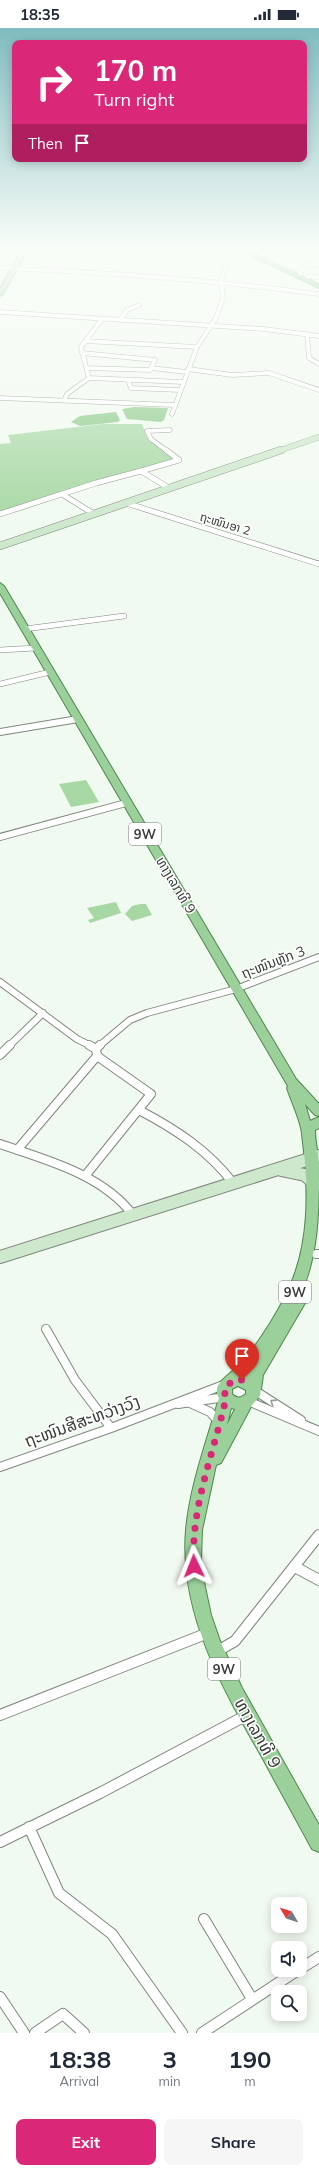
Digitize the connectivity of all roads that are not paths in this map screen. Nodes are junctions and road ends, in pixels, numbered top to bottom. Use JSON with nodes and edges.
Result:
{"nodes":[{"id":1,"x":84,"y":343,"type":"edge"},
{"id":2,"x":114,"y":343,"type":"edge"},
{"id":3,"x":200,"y":343,"type":"edge"},
{"id":4,"x":308,"y":343,"type":"edge"},
{"id":5,"x":197,"y":347,"type":"junction"},
{"id":6,"x":82,"y":353,"type":"junction"},
{"id":7,"x":125,"y":356,"type":"junction"},
{"id":8,"x":319,"y":364,"type":"edge"},
{"id":9,"x":119,"y":365,"type":"junction"},
{"id":10,"x":87,"y":368,"type":"junction"},
{"id":11,"x":151,"y":368,"type":"junction"},
{"id":12,"x":188,"y":370,"type":"junction"},
{"id":13,"x":89,"y":378,"type":"junction"},
{"id":14,"x":128,"y":380,"type":"junction"},
{"id":15,"x":183,"y":382,"type":"junction"},
{"id":16,"x":180,"y":390,"type":"junction"},
{"id":17,"x":319,"y":390,"type":"edge"},
{"id":18,"x":0,"y":398,"type":"edge"},
{"id":19,"x":64,"y":401,"type":"junction"},
{"id":20,"x":174,"y":405,"type":"junction"},
{"id":21,"x":172,"y":414,"type":"dead end"},
{"id":22,"x":170,"y":430,"type":"dead end"},
{"id":23,"x":319,"y":436,"type":"edge"},
{"id":24,"x":141,"y":471,"type":"junction"},
{"id":25,"x":169,"y":488,"type":"junction"},
{"id":26,"x":65,"y":496,"type":"dead end"},
{"id":27,"x":126,"y":503,"type":"junction"},
{"id":28,"x":0,"y":514,"type":"edge"},
{"id":29,"x":94,"y":514,"type":"junction"},
{"id":30,"x":0,"y":546,"type":"edge"},
{"id":31,"x":319,"y":564,"type":"edge"},
{"id":32,"x":0,"y":586,"type":"edge"},
{"id":33,"x":124,"y":616,"type":"dead end"},
{"id":34,"x":25,"y":630,"type":"junction"},
{"id":35,"x":36,"y":648,"type":"junction"},
{"id":36,"x":0,"y":650,"type":"edge"},
{"id":37,"x":50,"y":672,"type":"junction"},
{"id":38,"x":0,"y":684,"type":"edge"},
{"id":39,"x":78,"y":719,"type":"junction"},
{"id":40,"x":0,"y":732,"type":"edge"},
{"id":41,"x":126,"y":803,"type":"junction"},
{"id":42,"x":0,"y":837,"type":"edge"},
{"id":43,"x":319,"y":957,"type":"edge"},
{"id":44,"x":2,"y":986,"type":"edge"},
{"id":45,"x":236,"y":989,"type":"junction"},
{"id":46,"x":43,"y":1013,"type":"junction"},
{"id":47,"x":97,"y":1052,"type":"junction"},
{"id":48,"x":0,"y":1055,"type":"edge"},
{"id":49,"x":291,"y":1081,"type":"junction"},
{"id":50,"x":139,"y":1110,"type":"junction"},
{"id":51,"x":319,"y":1112,"type":"edge"},
{"id":52,"x":319,"y":1122,"type":"edge"},
{"id":53,"x":308,"y":1135,"type":"junction"},
{"id":54,"x":0,"y":1144,"type":"edge"},
{"id":55,"x":319,"y":1146,"type":"edge"},
{"id":56,"x":18,"y":1150,"type":"junction"},
{"id":57,"x":316,"y":1157,"type":"edge"},
{"id":58,"x":275,"y":1170,"type":"junction"},
{"id":59,"x":85,"y":1176,"type":"junction"},
{"id":60,"x":233,"y":1184,"type":"junction"},
{"id":61,"x":315,"y":1185,"type":"junction"},
{"id":62,"x":318,"y":1207,"type":"edge"},
{"id":63,"x":133,"y":1215,"type":"junction"},
{"id":64,"x":318,"y":1250,"type":"edge"},
{"id":65,"x":0,"y":1257,"type":"edge"},
{"id":66,"x":46,"y":1329,"type":"dead end"},
{"id":67,"x":228,"y":1390,"type":"junction"},
{"id":68,"x":250,"y":1395,"type":"junction"},
{"id":69,"x":188,"y":1403,"type":"junction"},
{"id":70,"x":174,"y":1404,"type":"junction"},
{"id":71,"x":220,"y":1424,"type":"junction"},
{"id":72,"x":111,"y":1428,"type":"junction"},
{"id":73,"x":318,"y":1430,"type":"edge"},
{"id":74,"x":0,"y":1467,"type":"edge"},
{"id":75,"x":206,"y":1478,"type":"junction"},
{"id":76,"x":319,"y":1535,"type":"edge"},
{"id":77,"x":295,"y":1567,"type":"junction"},
{"id":78,"x":319,"y":1580,"type":"edge"},
{"id":79,"x":208,"y":1633,"type":"junction"},
{"id":80,"x":216,"y":1652,"type":"junction"},
{"id":81,"x":0,"y":1715,"type":"edge"},
{"id":82,"x":247,"y":1715,"type":"junction"},
{"id":83,"x":29,"y":1827,"type":"junction"},
{"id":84,"x":0,"y":1842,"type":"edge"},
{"id":85,"x":319,"y":1843,"type":"edge"},
{"id":86,"x":204,"y":1919,"type":"dead end"},
{"id":87,"x":319,"y":1957,"type":"edge"},
{"id":88,"x":307,"y":1964,"type":"edge"},
{"id":89,"x":286,"y":1977,"type":"edge"},
{"id":90,"x":0,"y":1997,"type":"edge"},
{"id":91,"x":252,"y":1999,"type":"junction"},
{"id":92,"x":24,"y":2033,"type":"edge"},
{"id":93,"x":35,"y":2033,"type":"edge"},
{"id":94,"x":84,"y":2033,"type":"edge"},
{"id":95,"x":182,"y":2033,"type":"edge"},
{"id":96,"x":202,"y":2033,"type":"edge"}],
"edges":[{"from":1,"to":6,"type":"street"},
{"from":2,"to":5,"type":"street"},
{"from":3,"to":5,"type":"street"},
{"from":4,"to":8,"type":"street"},
{"from":5,"to":12,"type":"street"},
{"from":6,"to":7,"type":"street"},
{"from":6,"to":10,"type":"street"},
{"from":7,"to":9,"type":"street"},
{"from":7,"to":11,"type":"street"},
{"from":9,"to":10,"type":"street"},
{"from":9,"to":11,"type":"street"},
{"from":10,"to":13,"type":"street"},
{"from":11,"to":12,"type":"street"},
{"from":12,"to":15,"type":"street"},
{"from":12,"to":17,"type":"street"},
{"from":13,"to":14,"type":"street"},
{"from":13,"to":19,"type":"street"},
{"from":14,"to":15,"type":"street"},
{"from":14,"to":16,"type":"street"},
{"from":15,"to":16,"type":"street"},
{"from":16,"to":20,"type":"street"},
{"from":18,"to":19,"type":"street"},
{"from":19,"to":20,"type":"street"},
{"from":20,"to":21,"type":"street"},
{"from":22,"to":24,"type":"street"},
{"from":23,"to":25,"type":"street"},
{"from":24,"to":25,"type":"street"},
{"from":24,"to":28,"type":"street"},
{"from":25,"to":27,"type":"street"},
{"from":26,"to":29,"type":"street"},
{"from":27,"to":29,"type":"street"},
{"from":27,"to":31,"type":"street","name":"ຖະໜົນອາ 2"},
{"from":29,"to":30,"type":"street"},
{"from":32,"to":34,"type":"main road","name":"ທາງເລກທີ 9","number":"9W"},
{"from":33,"to":34,"type":"street"},
{"from":34,"to":35,"type":"main road","name":"ທາງເລກທີ 9","number":"9W"},
{"from":35,"to":36,"type":"street"},
{"from":35,"to":37,"type":"main road","name":"ທາງເລກທີ 9","number":"9W"},
{"from":37,"to":38,"type":"street"},
{"from":37,"to":39,"type":"main road","name":"ທາງເລກທີ 9","number":"9W"},
{"from":39,"to":40,"type":"street"},
{"from":39,"to":41,"type":"main road","name":"ທາງເລກທີ 9","number":"9W"},
{"from":41,"to":42,"type":"street"},
{"from":41,"to":45,"type":"main road","name":"ທາງເລກທີ 9","number":"9W"},
{"from":43,"to":45,"type":"street","name":"ຖະໜົນຫຼັກ 3"},
{"from":44,"to":46,"type":"street"},
{"from":45,"to":47,"type":"street","name":"ຖະໜົນຫຼັກ 3"},
{"from":45,"to":49,"type":"main road","name":"ທາງເລກທີ 9","number":"9W"},
{"from":46,"to":47,"type":"street"},
{"from":46,"to":48,"type":"street"},
{"from":47,"to":50,"type":"street"},
{"from":47,"to":56,"type":"street","name":"ຖະໜົນຫຼັກ 3"},
{"from":49,"to":51,"type":"main road","name":"ທາງເລກທີ 9","number":"9W"},
{"from":49,"to":53,"type":"main road","name":"ທາງເລກທີ 9","number":"9W"},
{"from":50,"to":59,"type":"street"},
{"from":50,"to":60,"type":"street"},
{"from":52,"to":53,"type":"main road"},
{"from":53,"to":55,"type":"main road","name":"ທາງເລກທີ 9","number":"9W"},
{"from":53,"to":57,"type":"main road","name":"ທາງເລກທີ 9","number":"9W"},
{"from":54,"to":56,"type":"street"},
{"from":56,"to":59,"type":"street"},
{"from":57,"to":58,"type":"street"},
{"from":57,"to":61,"type":"main road","name":"ທາງເລກທີ 9","number":"9W"},
{"from":58,"to":60,"type":"street"},
{"from":58,"to":61,"type":"street"},
{"from":59,"to":63,"type":"street"},
{"from":60,"to":63,"type":"street"},
{"from":61,"to":62,"type":"main road","name":"ທາງເລກທີ 9","number":"9W"},
{"from":62,"to":67,"type":"main road","name":"ທາງເລກທີ 9","number":"9W"},
{"from":63,"to":65,"type":"street"},
{"from":64,"to":68,"type":"main road","name":"ທາງເລກທີ 9","number":"9W"},
{"from":66,"to":72,"type":"street"},
{"from":67,"to":68,"type":"main road"},
{"from":67,"to":68,"type":"main road"},
{"from":67,"to":69,"type":"street"},
{"from":67,"to":70,"type":"street","name":"ຖະໜົນສີສະຫວ່າງວົງ"},
{"from":67,"to":71,"type":"main road","name":"ທາງເລກທີ 9","number":"9W"},
{"from":68,"to":73,"type":"street"},
{"from":73,"to":68,"type":"street","one_way":true},
{"from":68,"to":75,"type":"main road","name":"ທາງເລກທີ 9","number":"9W"},
{"from":69,"to":70,"type":"street"},
{"from":69,"to":71,"type":"street"},
{"from":70,"to":72,"type":"street","name":"ຖະໜົນສີສະຫວ່າງວົງ"},
{"from":71,"to":75,"type":"main road","name":"ທາງເລກທີ 9","number":"9W"},
{"from":72,"to":74,"type":"street","name":"ຖະໜົນສີສະຫວ່າງວົງ"},
{"from":75,"to":79,"type":"main road","name":"ທາງເລກທີ 9","number":"9W"},
{"from":76,"to":77,"type":"street"},
{"from":77,"to":78,"type":"street"},
{"from":77,"to":80,"type":"street"},
{"from":79,"to":80,"type":"main road","name":"ທາງເລກທີ 9","number":"9W"},
{"from":79,"to":81,"type":"street"},
{"from":80,"to":82,"type":"main road","name":"ທາງເລກທີ 9","number":"9W"},
{"from":82,"to":83,"type":"street"},
{"from":82,"to":85,"type":"main road","name":"ທາງເລກທີ 9","number":"9W"},
{"from":83,"to":84,"type":"street"},
{"from":83,"to":95,"type":"street"},
{"from":86,"to":91,"type":"street"},
{"from":87,"to":88,"type":"street"},
{"from":89,"to":91,"type":"street"},
{"from":90,"to":92,"type":"street"},
{"from":91,"to":96,"type":"street"},
{"from":93,"to":94,"type":"street"}]}
